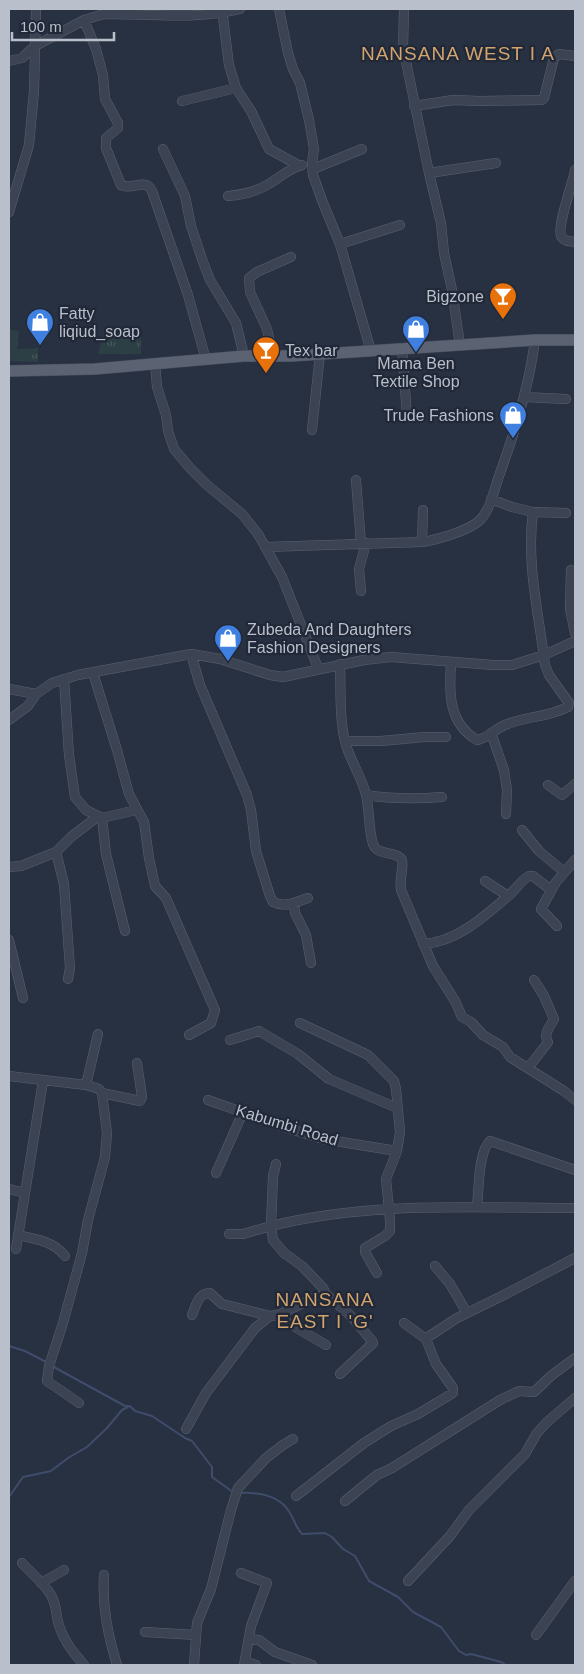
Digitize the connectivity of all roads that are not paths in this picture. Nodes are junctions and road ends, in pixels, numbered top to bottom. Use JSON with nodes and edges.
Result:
{"nodes":[{"id":1,"x":36,"y":9,"type":"edge"},
{"id":2,"x":240,"y":9,"type":"edge"},
{"id":3,"x":279,"y":9,"type":"edge"},
{"id":4,"x":404,"y":9,"type":"edge"},
{"id":5,"x":222,"y":11,"type":"edge"},
{"id":6,"x":117,"y":12,"type":"edge"},
{"id":7,"x":184,"y":12,"type":"edge"},
{"id":8,"x":84,"y":20,"type":"junction"},
{"id":9,"x":35,"y":46,"type":"junction"},
{"id":10,"x":575,"y":56,"type":"edge"},
{"id":11,"x":9,"y":61,"type":"edge"},
{"id":12,"x":236,"y":88,"type":"junction"},
{"id":13,"x":182,"y":101,"type":"dead end"},
{"id":14,"x":414,"y":106,"type":"junction"},
{"id":15,"x":163,"y":149,"type":"dead end"},
{"id":16,"x":362,"y":149,"type":"dead end"},
{"id":17,"x":496,"y":163,"type":"dead end"},
{"id":18,"x":300,"y":166,"type":"junction"},
{"id":19,"x":312,"y":166,"type":"junction"},
{"id":20,"x":575,"y":170,"type":"edge"},
{"id":21,"x":428,"y":173,"type":"junction"},
{"id":22,"x":228,"y":196,"type":"dead end"},
{"id":23,"x":9,"y":212,"type":"edge"},
{"id":24,"x":400,"y":224,"type":"dead end"},
{"id":25,"x":575,"y":242,"type":"edge"},
{"id":26,"x":340,"y":244,"type":"junction"},
{"id":27,"x":291,"y":257,"type":"dead end"},
{"id":28,"x":535,"y":340,"type":"junction"},
{"id":29,"x":575,"y":340,"type":"edge"},
{"id":30,"x":460,"y":345,"type":"junction"},
{"id":31,"x":402,"y":348,"type":"junction"},
{"id":32,"x":371,"y":351,"type":"junction"},
{"id":33,"x":320,"y":354,"type":"junction"},
{"id":34,"x":244,"y":356,"type":"junction"},
{"id":35,"x":273,"y":356,"type":"junction"},
{"id":36,"x":206,"y":360,"type":"junction"},
{"id":37,"x":155,"y":363,"type":"junction"},
{"id":38,"x":9,"y":372,"type":"edge"},
{"id":39,"x":524,"y":397,"type":"junction"},
{"id":40,"x":566,"y":399,"type":"dead end"},
{"id":41,"x":407,"y":416,"type":"dead end"},
{"id":42,"x":312,"y":430,"type":"dead end"},
{"id":43,"x":356,"y":480,"type":"dead end"},
{"id":44,"x":491,"y":499,"type":"junction"},
{"id":45,"x":423,"y":510,"type":"dead end"},
{"id":46,"x":533,"y":512,"type":"junction"},
{"id":47,"x":566,"y":513,"type":"dead end"},
{"id":48,"x":422,"y":542,"type":"junction"},
{"id":49,"x":363,"y":543,"type":"junction"},
{"id":50,"x":265,"y":547,"type":"junction"},
{"id":51,"x":571,"y":570,"type":"dead end"},
{"id":52,"x":361,"y":591,"type":"dead end"},
{"id":53,"x":575,"y":634,"type":"edge"},
{"id":54,"x":575,"y":641,"type":"edge"},
{"id":55,"x":191,"y":654,"type":"junction"},
{"id":56,"x":544,"y":655,"type":"junction"},
{"id":57,"x":451,"y":663,"type":"junction"},
{"id":58,"x":340,"y":664,"type":"junction"},
{"id":59,"x":318,"y":668,"type":"junction"},
{"id":60,"x":93,"y":673,"type":"junction"},
{"id":61,"x":64,"y":679,"type":"junction"},
{"id":62,"x":9,"y":689,"type":"edge"},
{"id":63,"x":36,"y":694,"type":"junction"},
{"id":64,"x":9,"y":720,"type":"edge"},
{"id":65,"x":491,"y":733,"type":"junction"},
{"id":66,"x":446,"y":738,"type":"dead end"},
{"id":67,"x":345,"y":741,"type":"junction"},
{"id":68,"x":575,"y":784,"type":"edge"},
{"id":69,"x":548,"y":785,"type":"dead end"},
{"id":70,"x":366,"y":795,"type":"junction"},
{"id":71,"x":442,"y":797,"type":"dead end"},
{"id":72,"x":136,"y":810,"type":"junction"},
{"id":73,"x":506,"y":814,"type":"dead end"},
{"id":74,"x":100,"y":818,"type":"junction"},
{"id":75,"x":522,"y":830,"type":"dead end"},
{"id":76,"x":56,"y":852,"type":"junction"},
{"id":77,"x":575,"y":861,"type":"edge"},
{"id":78,"x":9,"y":867,"type":"edge"},
{"id":79,"x":564,"y":872,"type":"junction"},
{"id":80,"x":485,"y":881,"type":"dead end"},
{"id":81,"x":551,"y":890,"type":"junction"},
{"id":82,"x":508,"y":896,"type":"junction"},
{"id":83,"x":308,"y":898,"type":"dead end"},
{"id":84,"x":294,"y":904,"type":"junction"},
{"id":85,"x":557,"y":926,"type":"dead end"},
{"id":86,"x":125,"y":931,"type":"dead end"},
{"id":87,"x":9,"y":940,"type":"edge"},
{"id":88,"x":423,"y":944,"type":"junction"},
{"id":89,"x":311,"y":963,"type":"dead end"},
{"id":90,"x":68,"y":978,"type":"dead end"},
{"id":91,"x":534,"y":980,"type":"dead end"},
{"id":92,"x":23,"y":998,"type":"dead end"},
{"id":93,"x":300,"y":1023,"type":"dead end"},
{"id":94,"x":98,"y":1034,"type":"dead end"},
{"id":95,"x":189,"y":1035,"type":"dead end"},
{"id":96,"x":230,"y":1040,"type":"dead end"},
{"id":97,"x":137,"y":1063,"type":"dead end"},
{"id":98,"x":528,"y":1068,"type":"junction"},
{"id":99,"x":9,"y":1076,"type":"edge"},
{"id":100,"x":43,"y":1081,"type":"junction"},
{"id":101,"x":86,"y":1085,"type":"junction"},
{"id":102,"x":102,"y":1093,"type":"junction"},
{"id":103,"x":208,"y":1100,"type":"dead end"},
{"id":104,"x":575,"y":1100,"type":"edge"},
{"id":105,"x":397,"y":1108,"type":"junction"},
{"id":106,"x":243,"y":1112,"type":"junction"},
{"id":107,"x":397,"y":1151,"type":"junction"},
{"id":108,"x":276,"y":1164,"type":"dead end"},
{"id":109,"x":575,"y":1170,"type":"edge"},
{"id":110,"x":216,"y":1172,"type":"dead end"},
{"id":111,"x":9,"y":1189,"type":"edge"},
{"id":112,"x":25,"y":1192,"type":"junction"},
{"id":113,"x":477,"y":1207,"type":"junction"},
{"id":114,"x":575,"y":1208,"type":"edge"},
{"id":115,"x":389,"y":1210,"type":"junction"},
{"id":116,"x":271,"y":1226,"type":"junction"},
{"id":117,"x":229,"y":1234,"type":"dead end"},
{"id":118,"x":18,"y":1235,"type":"junction"},
{"id":119,"x":16,"y":1249,"type":"dead end"},
{"id":120,"x":65,"y":1256,"type":"dead end"},
{"id":121,"x":575,"y":1258,"type":"edge"},
{"id":122,"x":435,"y":1266,"type":"dead end"},
{"id":123,"x":377,"y":1273,"type":"dead end"},
{"id":124,"x":326,"y":1294,"type":"junction"},
{"id":125,"x":467,"y":1313,"type":"junction"},
{"id":126,"x":192,"y":1315,"type":"dead end"},
{"id":127,"x":274,"y":1315,"type":"junction"},
{"id":128,"x":404,"y":1323,"type":"dead end"},
{"id":129,"x":426,"y":1339,"type":"junction"},
{"id":130,"x":326,"y":1345,"type":"dead end"},
{"id":131,"x":575,"y":1358,"type":"edge"},
{"id":132,"x":340,"y":1374,"type":"dead end"},
{"id":133,"x":575,"y":1398,"type":"edge"},
{"id":134,"x":79,"y":1403,"type":"dead end"},
{"id":135,"x":186,"y":1429,"type":"dead end"},
{"id":136,"x":293,"y":1439,"type":"dead end"},
{"id":137,"x":296,"y":1496,"type":"dead end"},
{"id":138,"x":346,"y":1501,"type":"dead end"},
{"id":139,"x":22,"y":1563,"type":"dead end"},
{"id":140,"x":64,"y":1570,"type":"dead end"},
{"id":141,"x":241,"y":1573,"type":"dead end"},
{"id":142,"x":104,"y":1575,"type":"dead end"},
{"id":143,"x":575,"y":1580,"type":"edge"},
{"id":144,"x":408,"y":1581,"type":"dead end"},
{"id":145,"x":41,"y":1584,"type":"junction"},
{"id":146,"x":144,"y":1632,"type":"dead end"},
{"id":147,"x":196,"y":1635,"type":"junction"},
{"id":148,"x":536,"y":1635,"type":"dead end"},
{"id":149,"x":249,"y":1639,"type":"junction"},
{"id":150,"x":244,"y":1663,"type":"edge"},
{"id":151,"x":84,"y":1665,"type":"edge"},
{"id":152,"x":117,"y":1665,"type":"edge"},
{"id":153,"x":194,"y":1665,"type":"edge"},
{"id":154,"x":256,"y":1665,"type":"edge"},
{"id":155,"x":312,"y":1665,"type":"edge"}],
"edges":[{"from":1,"to":9,"type":"street"},
{"from":2,"to":5,"type":"street"},
{"from":3,"to":19,"type":"street"},
{"from":4,"to":14,"type":"street"},
{"from":5,"to":7,"type":"street"},
{"from":5,"to":12,"type":"street"},
{"from":6,"to":7,"type":"street"},
{"from":6,"to":8,"type":"street"},
{"from":8,"to":9,"type":"street"},
{"from":8,"to":36,"type":"street"},
{"from":9,"to":11,"type":"street"},
{"from":9,"to":23,"type":"street"},
{"from":10,"to":14,"type":"street"},
{"from":12,"to":13,"type":"street"},
{"from":12,"to":18,"type":"street"},
{"from":14,"to":21,"type":"street"},
{"from":15,"to":34,"type":"street"},
{"from":16,"to":19,"type":"street"},
{"from":17,"to":21,"type":"street"},
{"from":18,"to":19,"type":"street"},
{"from":18,"to":22,"type":"street"},
{"from":19,"to":26,"type":"street"},
{"from":20,"to":25,"type":"street"},
{"from":21,"to":30,"type":"street"},
{"from":24,"to":26,"type":"street"},
{"from":26,"to":32,"type":"street"},
{"from":27,"to":35,"type":"street"},
{"from":28,"to":29,"type":"main road"},
{"from":28,"to":30,"type":"main road"},
{"from":28,"to":39,"type":"street"},
{"from":30,"to":31,"type":"main road"},
{"from":31,"to":32,"type":"main road"},
{"from":31,"to":41,"type":"street"},
{"from":32,"to":33,"type":"main road"},
{"from":33,"to":35,"type":"main road"},
{"from":33,"to":42,"type":"street"},
{"from":34,"to":35,"type":"main road"},
{"from":34,"to":36,"type":"main road"},
{"from":36,"to":37,"type":"main road"},
{"from":37,"to":38,"type":"main road"},
{"from":37,"to":50,"type":"street"},
{"from":39,"to":40,"type":"street"},
{"from":39,"to":44,"type":"street"},
{"from":43,"to":49,"type":"street"},
{"from":44,"to":46,"type":"street"},
{"from":44,"to":48,"type":"street"},
{"from":45,"to":48,"type":"street"},
{"from":46,"to":47,"type":"street"},
{"from":46,"to":56,"type":"street"},
{"from":48,"to":49,"type":"street"},
{"from":49,"to":50,"type":"street"},
{"from":49,"to":52,"type":"street"},
{"from":50,"to":59,"type":"street"},
{"from":51,"to":53,"type":"street"},
{"from":54,"to":56,"type":"street"},
{"from":55,"to":59,"type":"street"},
{"from":55,"to":60,"type":"street"},
{"from":55,"to":84,"type":"street"},
{"from":56,"to":57,"type":"street"},
{"from":56,"to":65,"type":"street"},
{"from":57,"to":58,"type":"street"},
{"from":57,"to":65,"type":"street"},
{"from":58,"to":59,"type":"street"},
{"from":58,"to":67,"type":"street"},
{"from":60,"to":61,"type":"street"},
{"from":60,"to":72,"type":"street"},
{"from":61,"to":63,"type":"street"},
{"from":61,"to":74,"type":"street"},
{"from":62,"to":63,"type":"street"},
{"from":63,"to":64,"type":"street"},
{"from":65,"to":73,"type":"street"},
{"from":66,"to":67,"type":"street"},
{"from":67,"to":70,"type":"street"},
{"from":68,"to":69,"type":"street"},
{"from":70,"to":71,"type":"street"},
{"from":70,"to":88,"type":"street"},
{"from":72,"to":74,"type":"street"},
{"from":72,"to":95,"type":"street"},
{"from":74,"to":76,"type":"street"},
{"from":74,"to":86,"type":"street"},
{"from":75,"to":79,"type":"street"},
{"from":76,"to":78,"type":"street"},
{"from":76,"to":90,"type":"street"},
{"from":77,"to":79,"type":"street"},
{"from":79,"to":81,"type":"street"},
{"from":80,"to":82,"type":"street"},
{"from":81,"to":82,"type":"street"},
{"from":81,"to":85,"type":"street"},
{"from":82,"to":88,"type":"street"},
{"from":83,"to":84,"type":"street"},
{"from":84,"to":89,"type":"street"},
{"from":87,"to":92,"type":"street"},
{"from":88,"to":98,"type":"street"},
{"from":91,"to":98,"type":"street"},
{"from":93,"to":105,"type":"street"},
{"from":94,"to":101,"type":"street"},
{"from":96,"to":105,"type":"street"},
{"from":97,"to":102,"type":"street"},
{"from":98,"to":104,"type":"street"},
{"from":99,"to":100,"type":"street"},
{"from":100,"to":101,"type":"street"},
{"from":100,"to":112,"type":"street"},
{"from":101,"to":102,"type":"street"},
{"from":102,"to":134,"type":"street"},
{"from":103,"to":106,"type":"street","name":"Kabumbi Road"},
{"from":105,"to":107,"type":"street"},
{"from":106,"to":107,"type":"street","name":"Kabumbi Road"},
{"from":106,"to":110,"type":"street"},
{"from":107,"to":115,"type":"street"},
{"from":108,"to":116,"type":"street"},
{"from":109,"to":113,"type":"street"},
{"from":111,"to":112,"type":"street"},
{"from":112,"to":118,"type":"street"},
{"from":113,"to":114,"type":"street"},
{"from":113,"to":115,"type":"street"},
{"from":115,"to":116,"type":"street"},
{"from":115,"to":123,"type":"street"},
{"from":116,"to":117,"type":"street"},
{"from":116,"to":124,"type":"street"},
{"from":118,"to":119,"type":"street"},
{"from":118,"to":120,"type":"street"},
{"from":121,"to":125,"type":"street"},
{"from":122,"to":125,"type":"street"},
{"from":124,"to":127,"type":"street"},
{"from":124,"to":132,"type":"street"},
{"from":125,"to":129,"type":"street"},
{"from":126,"to":127,"type":"street"},
{"from":127,"to":130,"type":"street"},
{"from":127,"to":135,"type":"street"},
{"from":128,"to":129,"type":"street"},
{"from":129,"to":137,"type":"street"},
{"from":131,"to":138,"type":"street"},
{"from":133,"to":144,"type":"street"},
{"from":136,"to":147,"type":"street"},
{"from":139,"to":145,"type":"street"},
{"from":140,"to":145,"type":"street"},
{"from":141,"to":149,"type":"street"},
{"from":142,"to":152,"type":"street"},
{"from":143,"to":148,"type":"street"},
{"from":145,"to":151,"type":"street"},
{"from":146,"to":147,"type":"street"},
{"from":147,"to":153,"type":"street"},
{"from":149,"to":150,"type":"street"},
{"from":149,"to":155,"type":"street"},
{"from":150,"to":154,"type":"street"}]}
